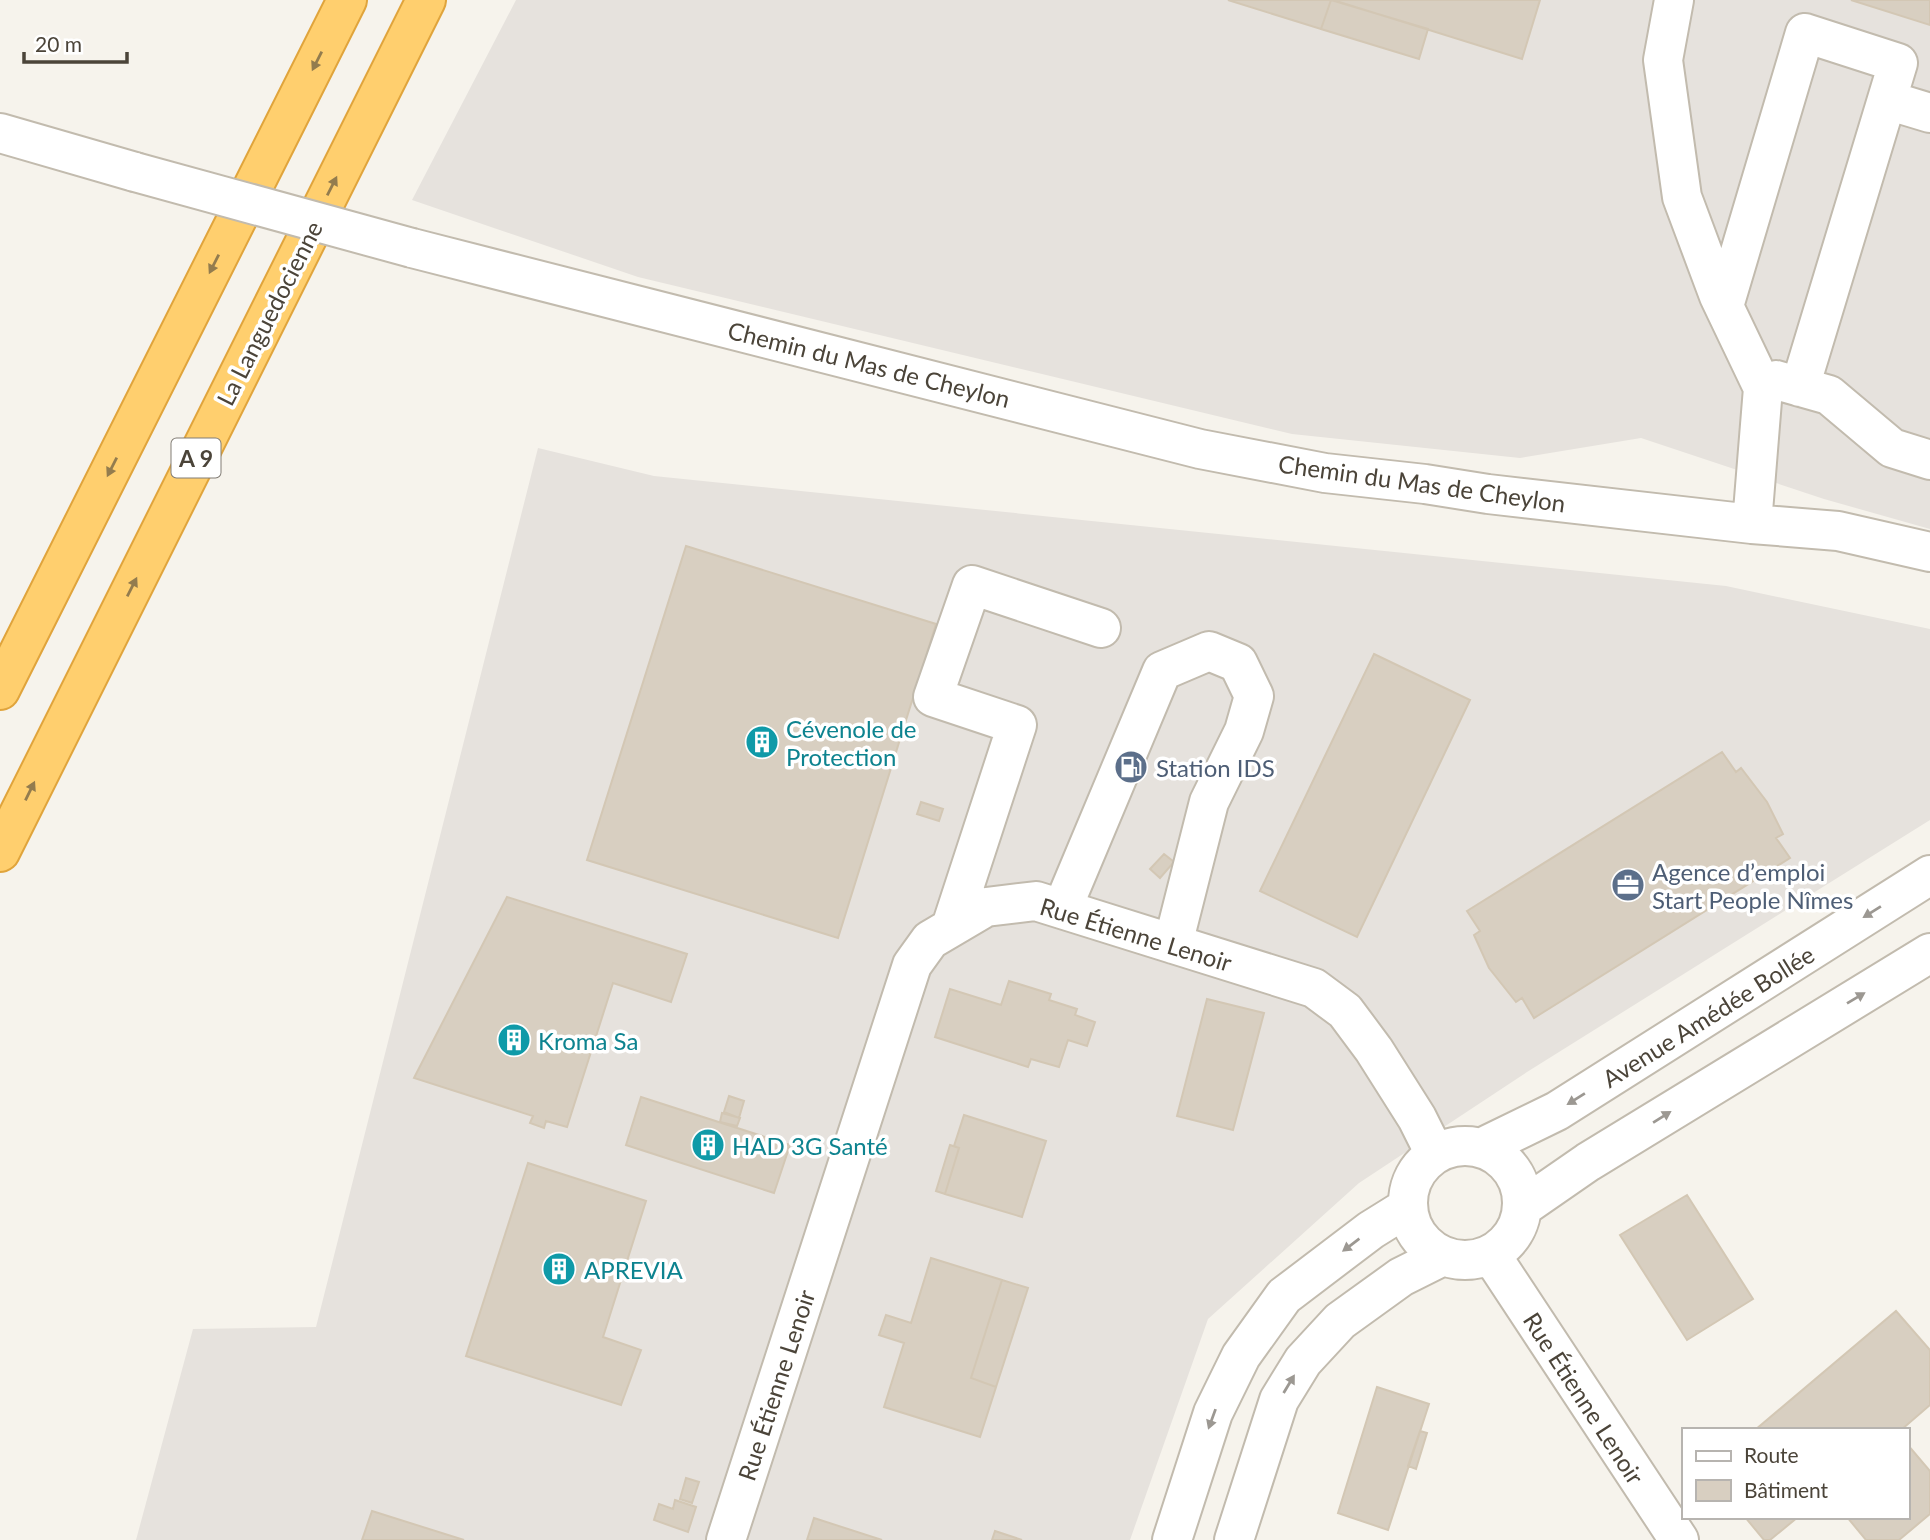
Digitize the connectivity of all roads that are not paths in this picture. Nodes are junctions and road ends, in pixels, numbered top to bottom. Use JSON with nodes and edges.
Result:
{"nodes":[{"id":1,"x":347,"y":0,"type":"edge"},
{"id":2,"x":426,"y":0,"type":"edge"},
{"id":3,"x":1674,"y":0,"type":"edge"},
{"id":4,"x":1887,"y":100,"type":"junction"},
{"id":5,"x":1930,"y":113,"type":"edge"},
{"id":6,"x":0,"y":133,"type":"edge"},
{"id":7,"x":1724,"y":306,"type":"junction"},
{"id":8,"x":1757,"y":375,"type":"junction"},
{"id":9,"x":1800,"y":387,"type":"junction"},
{"id":10,"x":1930,"y":460,"type":"edge"},
{"id":11,"x":1752,"y":524,"type":"junction"},
{"id":12,"x":1930,"y":552,"type":"edge"},
{"id":13,"x":1930,"y":580,"type":"edge"},
{"id":14,"x":1101,"y":628,"type":"dead end"},
{"id":15,"x":0,"y":690,"type":"edge"},
{"id":16,"x":0,"y":852,"type":"edge"},
{"id":17,"x":1930,"y":875,"type":"edge"},
{"id":18,"x":1062,"y":909,"type":"junction"},
{"id":19,"x":951,"y":927,"type":"junction"},
{"id":20,"x":1173,"y":944,"type":"junction"},
{"id":21,"x":1930,"y":953,"type":"edge"},
{"id":22,"x":1481,"y":1148,"type":"junction"},
{"id":23,"x":1435,"y":1154,"type":"junction"},
{"id":24,"x":1523,"y":1207,"type":"junction"},
{"id":25,"x":1408,"y":1208,"type":"junction"},
{"id":26,"x":1491,"y":1255,"type":"junction"},
{"id":27,"x":1443,"y":1256,"type":"junction"},
{"id":28,"x":726,"y":1540,"type":"edge"},
{"id":29,"x":1172,"y":1540,"type":"edge"},
{"id":30,"x":1234,"y":1540,"type":"edge"},
{"id":31,"x":1679,"y":1540,"type":"edge"}],
"edges":[{"from":1,"to":15,"type":"highway","one_way":true},
{"from":16,"to":2,"type":"highway","name":"La Languedocienne","number":"A 9","one_way":true},
{"from":3,"to":7,"type":"street"},
{"from":4,"to":5,"type":"street"},
{"from":4,"to":7,"type":"street"},
{"from":4,"to":9,"type":"street"},
{"from":6,"to":11,"type":"street","name":"Chemin du Mas de Cheylon","bridge":true},
{"from":7,"to":8,"type":"street"},
{"from":8,"to":9,"type":"street"},
{"from":8,"to":11,"type":"street"},
{"from":9,"to":10,"type":"street"},
{"from":11,"to":12,"type":"street","name":"Chemin du Mas de Cheylon"},
{"from":11,"to":13,"type":"street","name":"Chemin du Mas de Cheylon"},
{"from":14,"to":19,"type":"street"},
{"from":17,"to":22,"type":"street","name":"Avenue Amédée Bollée","one_way":true},
{"from":18,"to":19,"type":"street","name":"Rue Étienne Lenoir"},
{"from":18,"to":20,"type":"street","name":"Rue Étienne Lenoir"},
{"from":18,"to":20,"type":"street"},
{"from":19,"to":28,"type":"street","name":"Rue Étienne Lenoir"},
{"from":20,"to":23,"type":"street","name":"Rue Étienne Lenoir"},
{"from":24,"to":21,"type":"street","one_way":true},
{"from":22,"to":23,"type":"street"},
{"from":22,"to":24,"type":"street"},
{"from":23,"to":25,"type":"street"},
{"from":24,"to":26,"type":"street"},
{"from":25,"to":27,"type":"street"},
{"from":25,"to":29,"type":"street","one_way":true},
{"from":26,"to":27,"type":"street"},
{"from":26,"to":31,"type":"street","name":"Rue Étienne Lenoir"},
{"from":30,"to":27,"type":"street","one_way":true}]}
